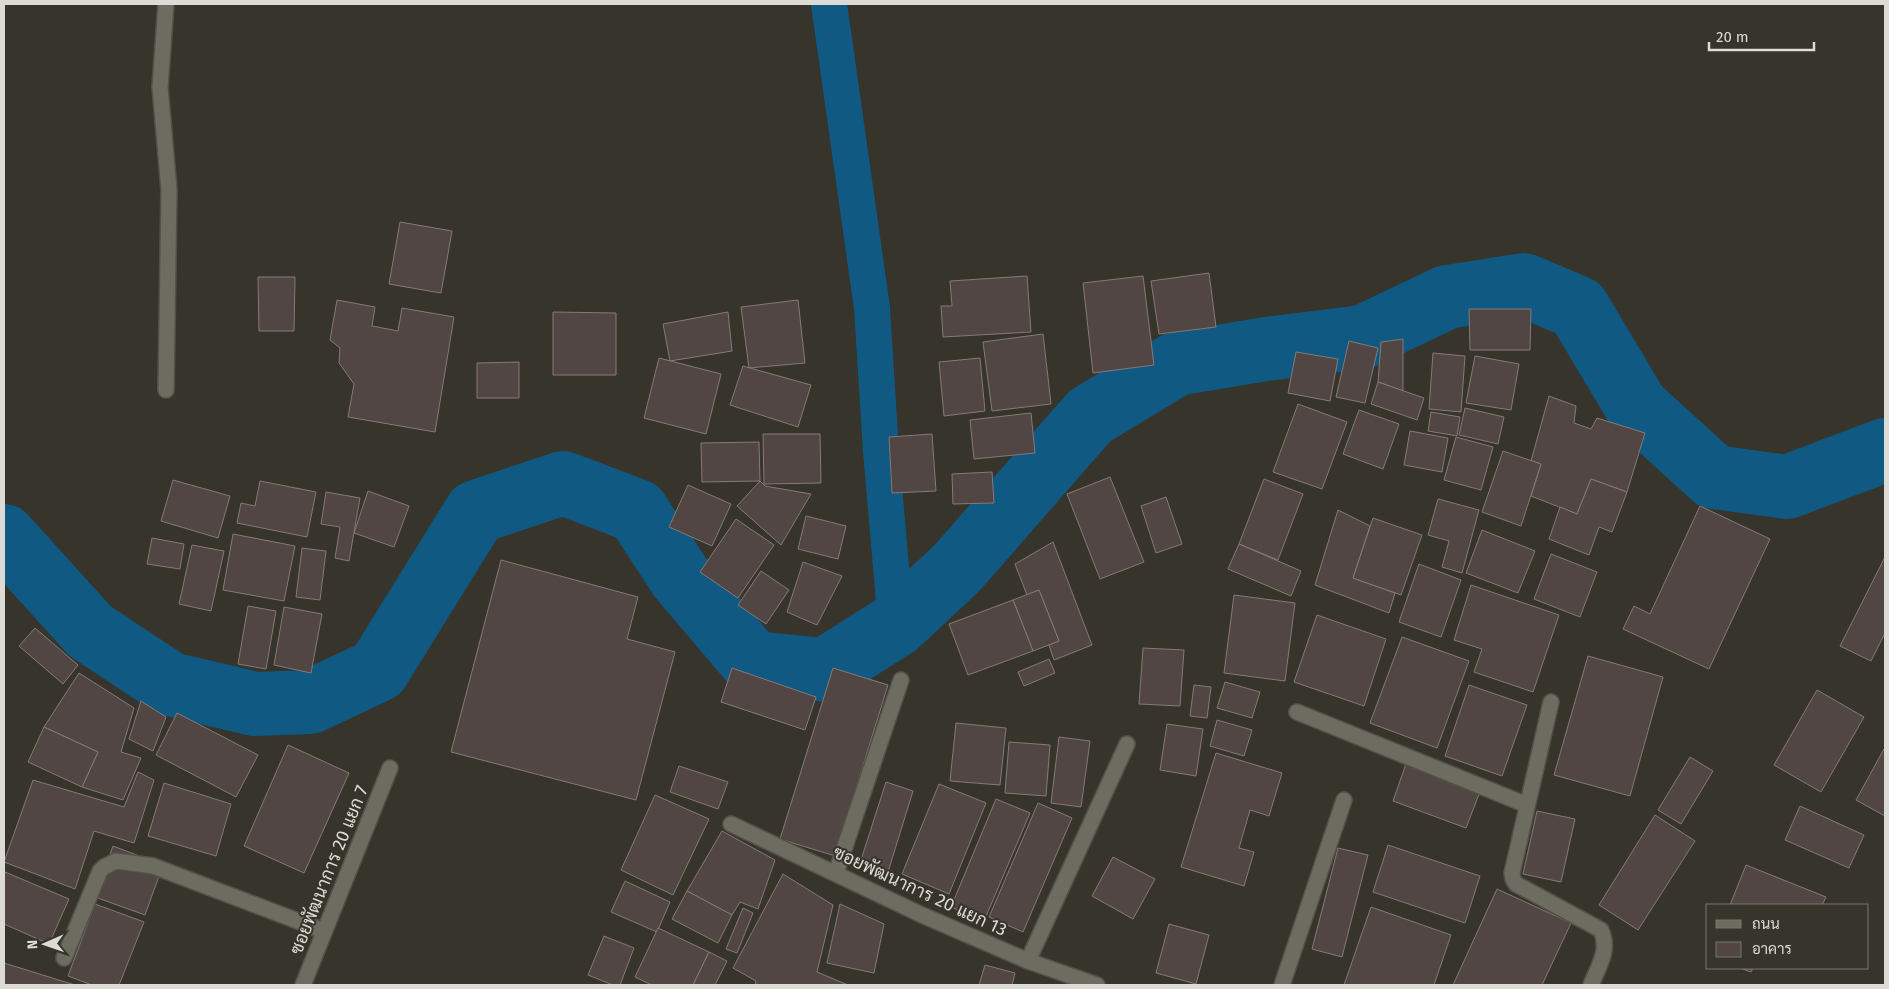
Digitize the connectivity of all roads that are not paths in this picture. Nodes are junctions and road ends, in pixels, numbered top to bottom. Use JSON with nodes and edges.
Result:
{"nodes":[{"id":1,"x":166,"y":4,"type":"edge"},
{"id":2,"x":166,"y":390,"type":"dead end"},
{"id":3,"x":901,"y":680,"type":"dead end"},
{"id":4,"x":1551,"y":702,"type":"dead end"},
{"id":5,"x":1297,"y":712,"type":"dead end"},
{"id":6,"x":1127,"y":744,"type":"dead end"},
{"id":7,"x":390,"y":768,"type":"dead end"},
{"id":8,"x":1344,"y":800,"type":"dead end"},
{"id":9,"x":1527,"y":804,"type":"junction"},
{"id":10,"x":731,"y":824,"type":"dead end"},
{"id":11,"x":836,"y":872,"type":"junction"},
{"id":12,"x":324,"y":931,"type":"junction"},
{"id":13,"x":64,"y":958,"type":"dead end"},
{"id":14,"x":1028,"y":961,"type":"junction"},
{"id":15,"x":303,"y":985,"type":"edge"},
{"id":16,"x":1097,"y":985,"type":"edge"},
{"id":17,"x":1282,"y":985,"type":"edge"},
{"id":18,"x":1592,"y":985,"type":"edge"}],
"edges":[{"from":1,"to":2,"type":"street"},
{"from":3,"to":11,"type":"street"},
{"from":4,"to":9,"type":"street"},
{"from":5,"to":9,"type":"street"},
{"from":6,"to":14,"type":"street"},
{"from":7,"to":12,"type":"street","name":"ซอยพัฒนาการ 20 แยก 7"},
{"from":8,"to":17,"type":"street"},
{"from":9,"to":18,"type":"street"},
{"from":10,"to":11,"type":"street","name":"ซอยพัฒนาการ 20 แยก 13"},
{"from":11,"to":14,"type":"street","name":"ซอยพัฒนาการ 20 แยก 13"},
{"from":12,"to":13,"type":"street"},
{"from":12,"to":15,"type":"street","name":"ซอยพัฒนาการ 20 แยก 7"},
{"from":14,"to":16,"type":"street","name":"ซอยพัฒนาการ 20 แยก 13"}]}
